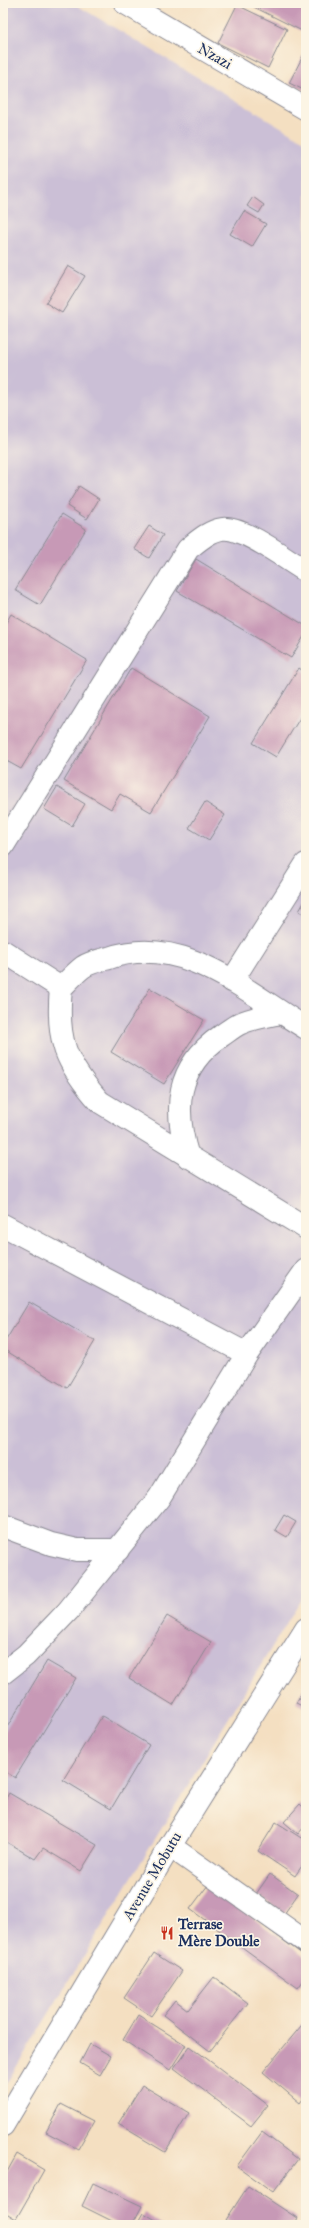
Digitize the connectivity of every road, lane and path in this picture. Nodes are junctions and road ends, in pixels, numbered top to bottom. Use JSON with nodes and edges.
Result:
{"nodes":[{"id":1,"x":125,"y":3,"type":"edge"},
{"id":2,"x":306,"y":109,"type":"edge"},
{"id":3,"x":306,"y":571,"type":"edge"},
{"id":4,"x":3,"y":846,"type":"edge"},
{"id":5,"x":306,"y":864,"type":"edge"},
{"id":6,"x":3,"y":951,"type":"edge"},
{"id":7,"x":232,"y":981,"type":"junction"},
{"id":8,"x":61,"y":988,"type":"junction"},
{"id":9,"x":280,"y":1013,"type":"junction"},
{"id":10,"x":306,"y":1028,"type":"edge"},
{"id":11,"x":188,"y":1157,"type":"junction"},
{"id":12,"x":3,"y":1225,"type":"edge"},
{"id":13,"x":306,"y":1228,"type":"edge"},
{"id":14,"x":306,"y":1270,"type":"edge"},
{"id":15,"x":246,"y":1354,"type":"junction"},
{"id":16,"x":3,"y":1526,"type":"edge"},
{"id":17,"x":118,"y":1550,"type":"junction"},
{"id":18,"x":306,"y":1629,"type":"edge"},
{"id":19,"x":3,"y":1673,"type":"edge"},
{"id":20,"x":170,"y":1846,"type":"junction"},
{"id":21,"x":306,"y":1942,"type":"edge"},
{"id":22,"x":3,"y":2125,"type":"edge"}],
"edges":[{"from":1,"to":2,"type":"street","name":"Nzazi"},
{"from":3,"to":4,"type":"street"},
{"from":5,"to":7,"type":"street"},
{"from":6,"to":8,"type":"street"},
{"from":7,"to":8,"type":"street"},
{"from":7,"to":9,"type":"street"},
{"from":8,"to":11,"type":"street"},
{"from":9,"to":10,"type":"street"},
{"from":9,"to":11,"type":"street"},
{"from":11,"to":13,"type":"street"},
{"from":12,"to":15,"type":"street"},
{"from":14,"to":15,"type":"street"},
{"from":15,"to":17,"type":"street"},
{"from":16,"to":17,"type":"street"},
{"from":17,"to":19,"type":"street"},
{"from":18,"to":20,"type":"street","name":"Avenue Mobutu"},
{"from":20,"to":21,"type":"street"},
{"from":20,"to":22,"type":"street","name":"Avenue Mobutu"}]}
